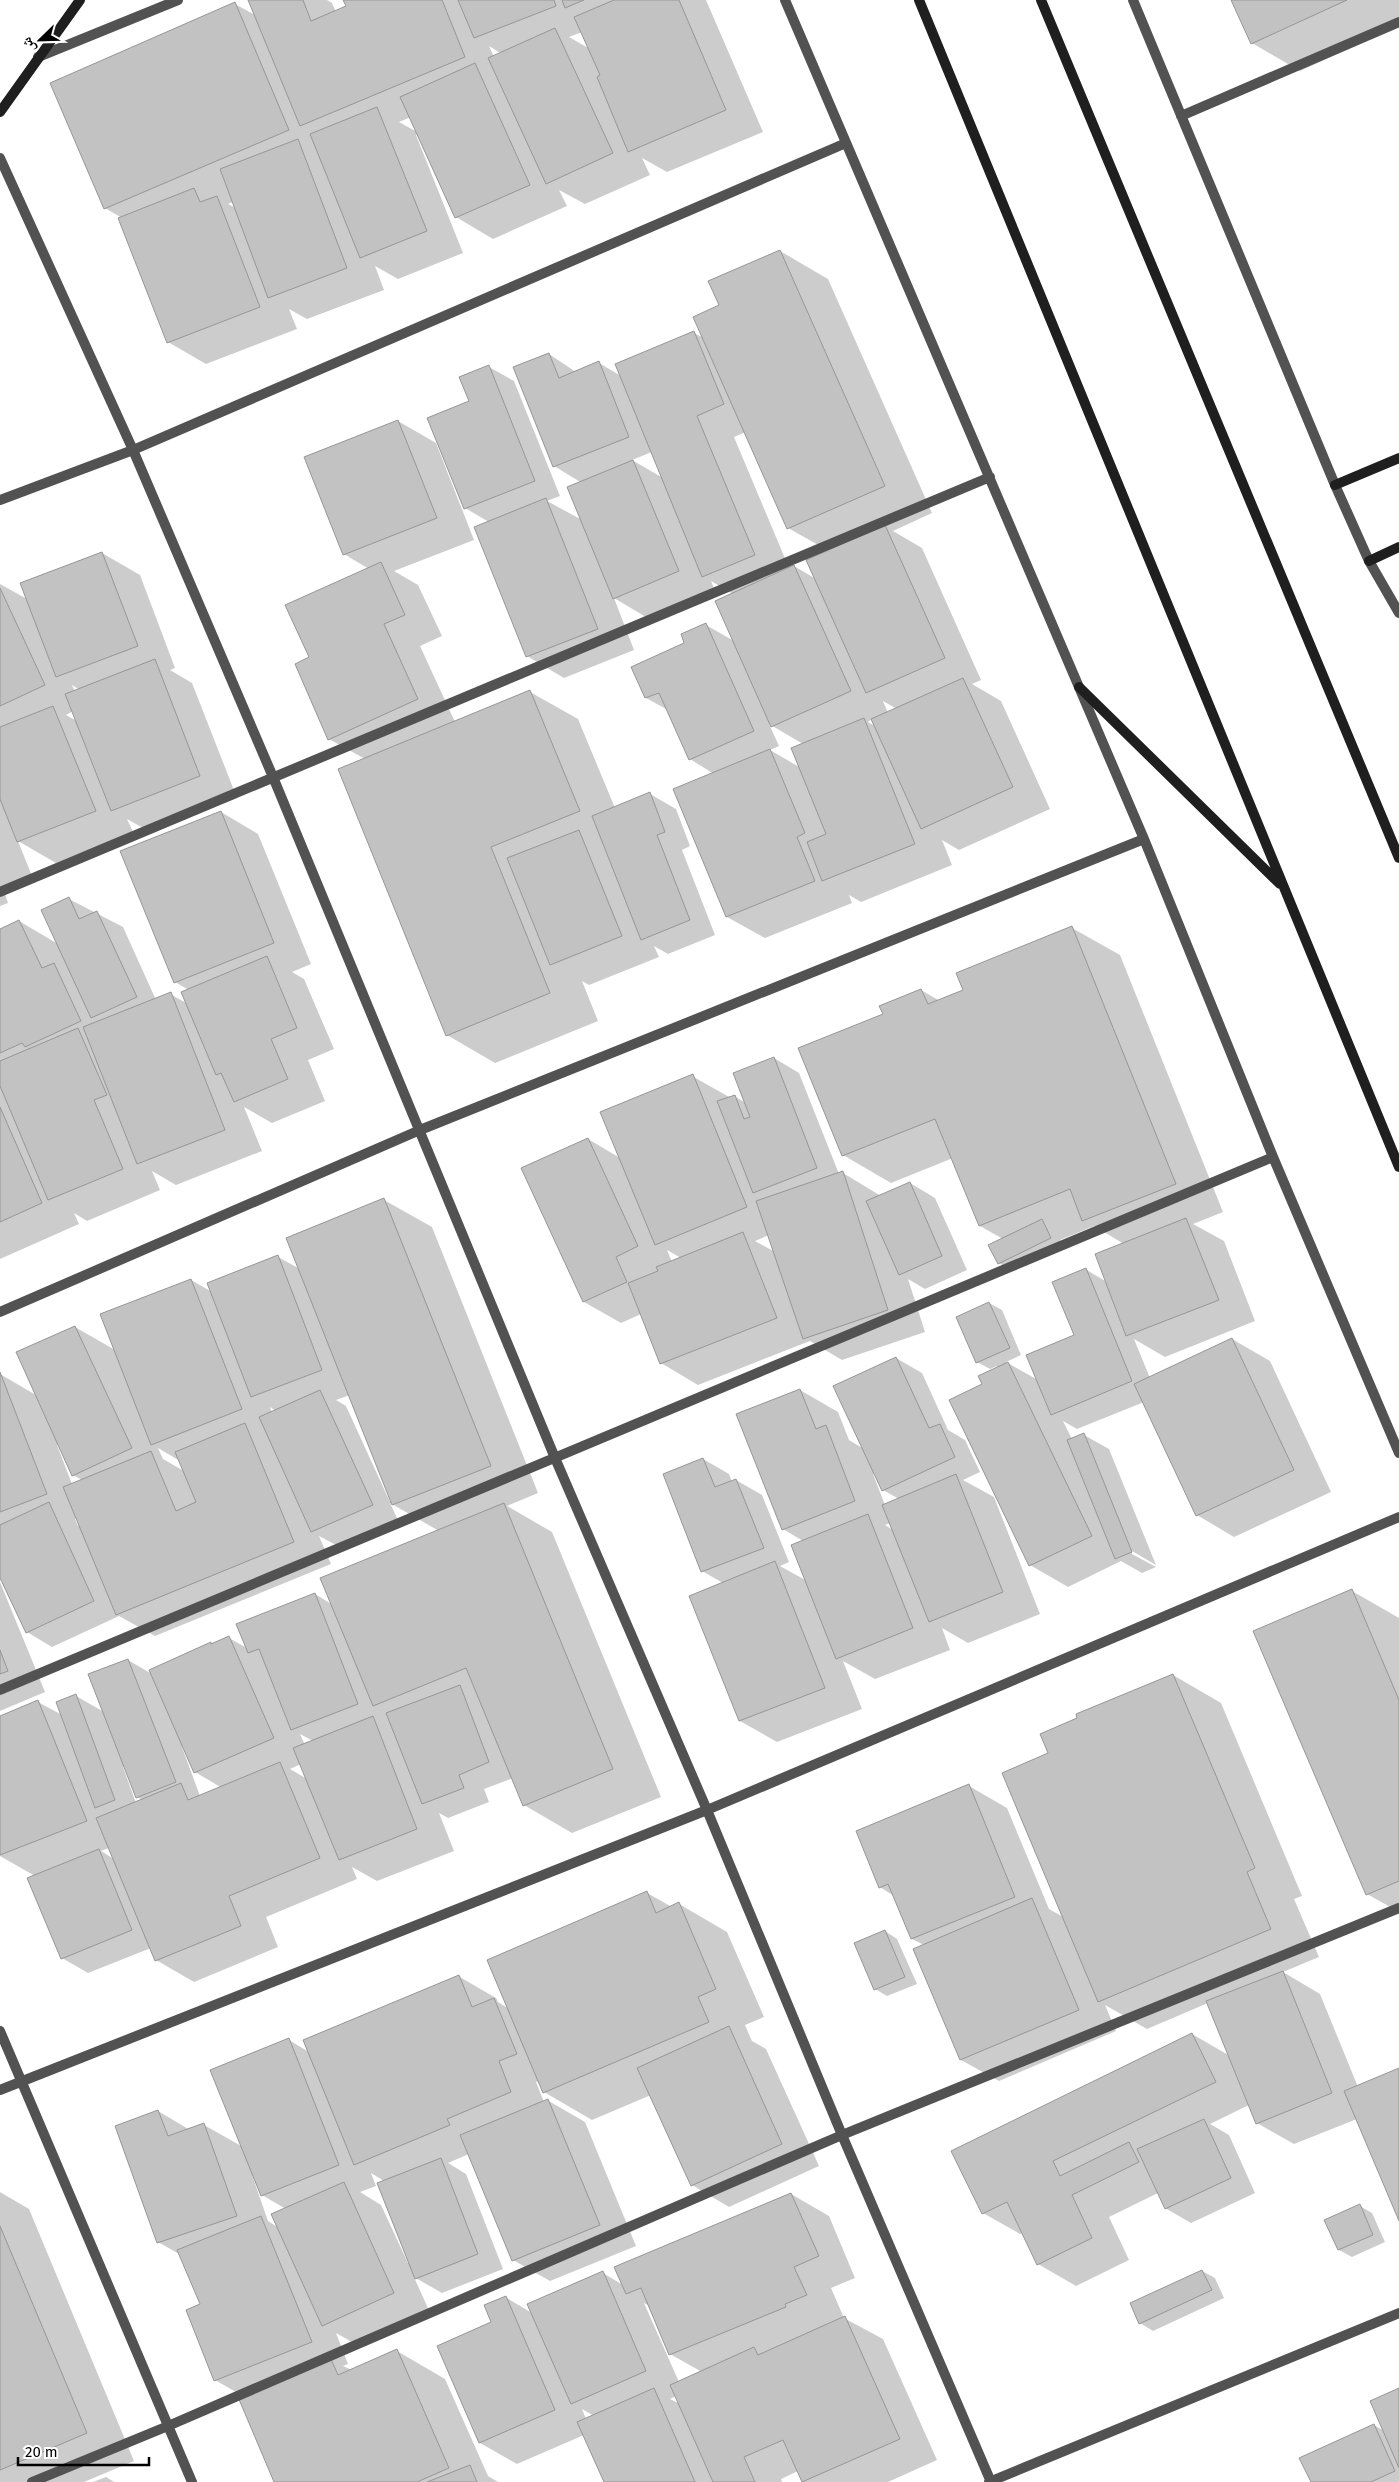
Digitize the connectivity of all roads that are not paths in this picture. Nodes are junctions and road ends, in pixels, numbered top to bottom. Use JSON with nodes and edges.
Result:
{"nodes":[{"id":1,"x":80,"y":0,"type":"edge"},
{"id":2,"x":178,"y":0,"type":"edge"},
{"id":3,"x":785,"y":0,"type":"edge"},
{"id":4,"x":919,"y":0,"type":"edge"},
{"id":5,"x":1041,"y":0,"type":"edge"},
{"id":6,"x":1133,"y":0,"type":"edge"},
{"id":7,"x":1399,"y":22,"type":"edge"},
{"id":8,"x":38,"y":57,"type":"junction"},
{"id":9,"x":0,"y":112,"type":"edge"},
{"id":10,"x":1181,"y":116,"type":"junction"},
{"id":11,"x":846,"y":143,"type":"junction"},
{"id":12,"x":0,"y":158,"type":"edge"},
{"id":13,"x":133,"y":450,"type":"junction"},
{"id":14,"x":1399,"y":458,"type":"edge"},
{"id":15,"x":990,"y":476,"type":"junction"},
{"id":16,"x":1335,"y":486,"type":"junction"},
{"id":17,"x":0,"y":500,"type":"edge"},
{"id":18,"x":1399,"y":547,"type":"edge"},
{"id":19,"x":1369,"y":561,"type":"junction"},
{"id":20,"x":1399,"y":613,"type":"edge"},
{"id":21,"x":1079,"y":687,"type":"junction"},
{"id":22,"x":273,"y":777,"type":"junction"},
{"id":23,"x":1144,"y":839,"type":"junction"},
{"id":24,"x":1399,"y":858,"type":"edge"},
{"id":25,"x":1284,"y":887,"type":"junction"},
{"id":26,"x":0,"y":892,"type":"edge"},
{"id":27,"x":420,"y":1130,"type":"junction"},
{"id":28,"x":1273,"y":1157,"type":"junction"},
{"id":29,"x":1399,"y":1167,"type":"edge"},
{"id":30,"x":0,"y":1312,"type":"edge"},
{"id":31,"x":1399,"y":1453,"type":"edge"},
{"id":32,"x":555,"y":1458,"type":"junction"},
{"id":33,"x":1399,"y":1517,"type":"edge"},
{"id":34,"x":0,"y":1690,"type":"edge"},
{"id":35,"x":707,"y":1810,"type":"junction"},
{"id":36,"x":1399,"y":1908,"type":"edge"},
{"id":37,"x":0,"y":2032,"type":"edge"},
{"id":38,"x":20,"y":2081,"type":"junction"},
{"id":39,"x":0,"y":2090,"type":"edge"},
{"id":40,"x":842,"y":2135,"type":"junction"},
{"id":41,"x":1399,"y":2313,"type":"edge"},
{"id":42,"x":168,"y":2426,"type":"junction"},
{"id":43,"x":32,"y":2482,"type":"edge"},
{"id":44,"x":192,"y":2482,"type":"edge"},
{"id":45,"x":990,"y":2482,"type":"edge"}],
"edges":[{"from":1,"to":8,"type":"street"},
{"from":2,"to":8,"type":"street"},
{"from":3,"to":11,"type":"street"},
{"from":4,"to":25,"type":"street"},
{"from":5,"to":24,"type":"street"},
{"from":6,"to":10,"type":"street"},
{"from":7,"to":10,"type":"street"},
{"from":8,"to":9,"type":"street"},
{"from":10,"to":16,"type":"street"},
{"from":11,"to":13,"type":"street"},
{"from":11,"to":15,"type":"street"},
{"from":12,"to":13,"type":"street"},
{"from":13,"to":17,"type":"street"},
{"from":13,"to":22,"type":"street"},
{"from":14,"to":16,"type":"street"},
{"from":15,"to":21,"type":"street"},
{"from":15,"to":22,"type":"street"},
{"from":16,"to":19,"type":"street"},
{"from":18,"to":19,"type":"street"},
{"from":19,"to":20,"type":"street"},
{"from":21,"to":23,"type":"street"},
{"from":21,"to":25,"type":"street"},
{"from":22,"to":26,"type":"street"},
{"from":22,"to":27,"type":"street"},
{"from":23,"to":27,"type":"street"},
{"from":23,"to":28,"type":"street"},
{"from":25,"to":29,"type":"street"},
{"from":27,"to":30,"type":"street"},
{"from":27,"to":32,"type":"street"},
{"from":28,"to":31,"type":"street"},
{"from":28,"to":32,"type":"street"},
{"from":32,"to":34,"type":"street"},
{"from":32,"to":35,"type":"street"},
{"from":33,"to":35,"type":"street"},
{"from":35,"to":38,"type":"street"},
{"from":35,"to":40,"type":"street"},
{"from":36,"to":40,"type":"street"},
{"from":37,"to":38,"type":"street"},
{"from":38,"to":39,"type":"street"},
{"from":38,"to":42,"type":"street"},
{"from":40,"to":42,"type":"street"},
{"from":40,"to":45,"type":"street"},
{"from":41,"to":45,"type":"street"},
{"from":42,"to":43,"type":"street"},
{"from":42,"to":44,"type":"street"}]}
